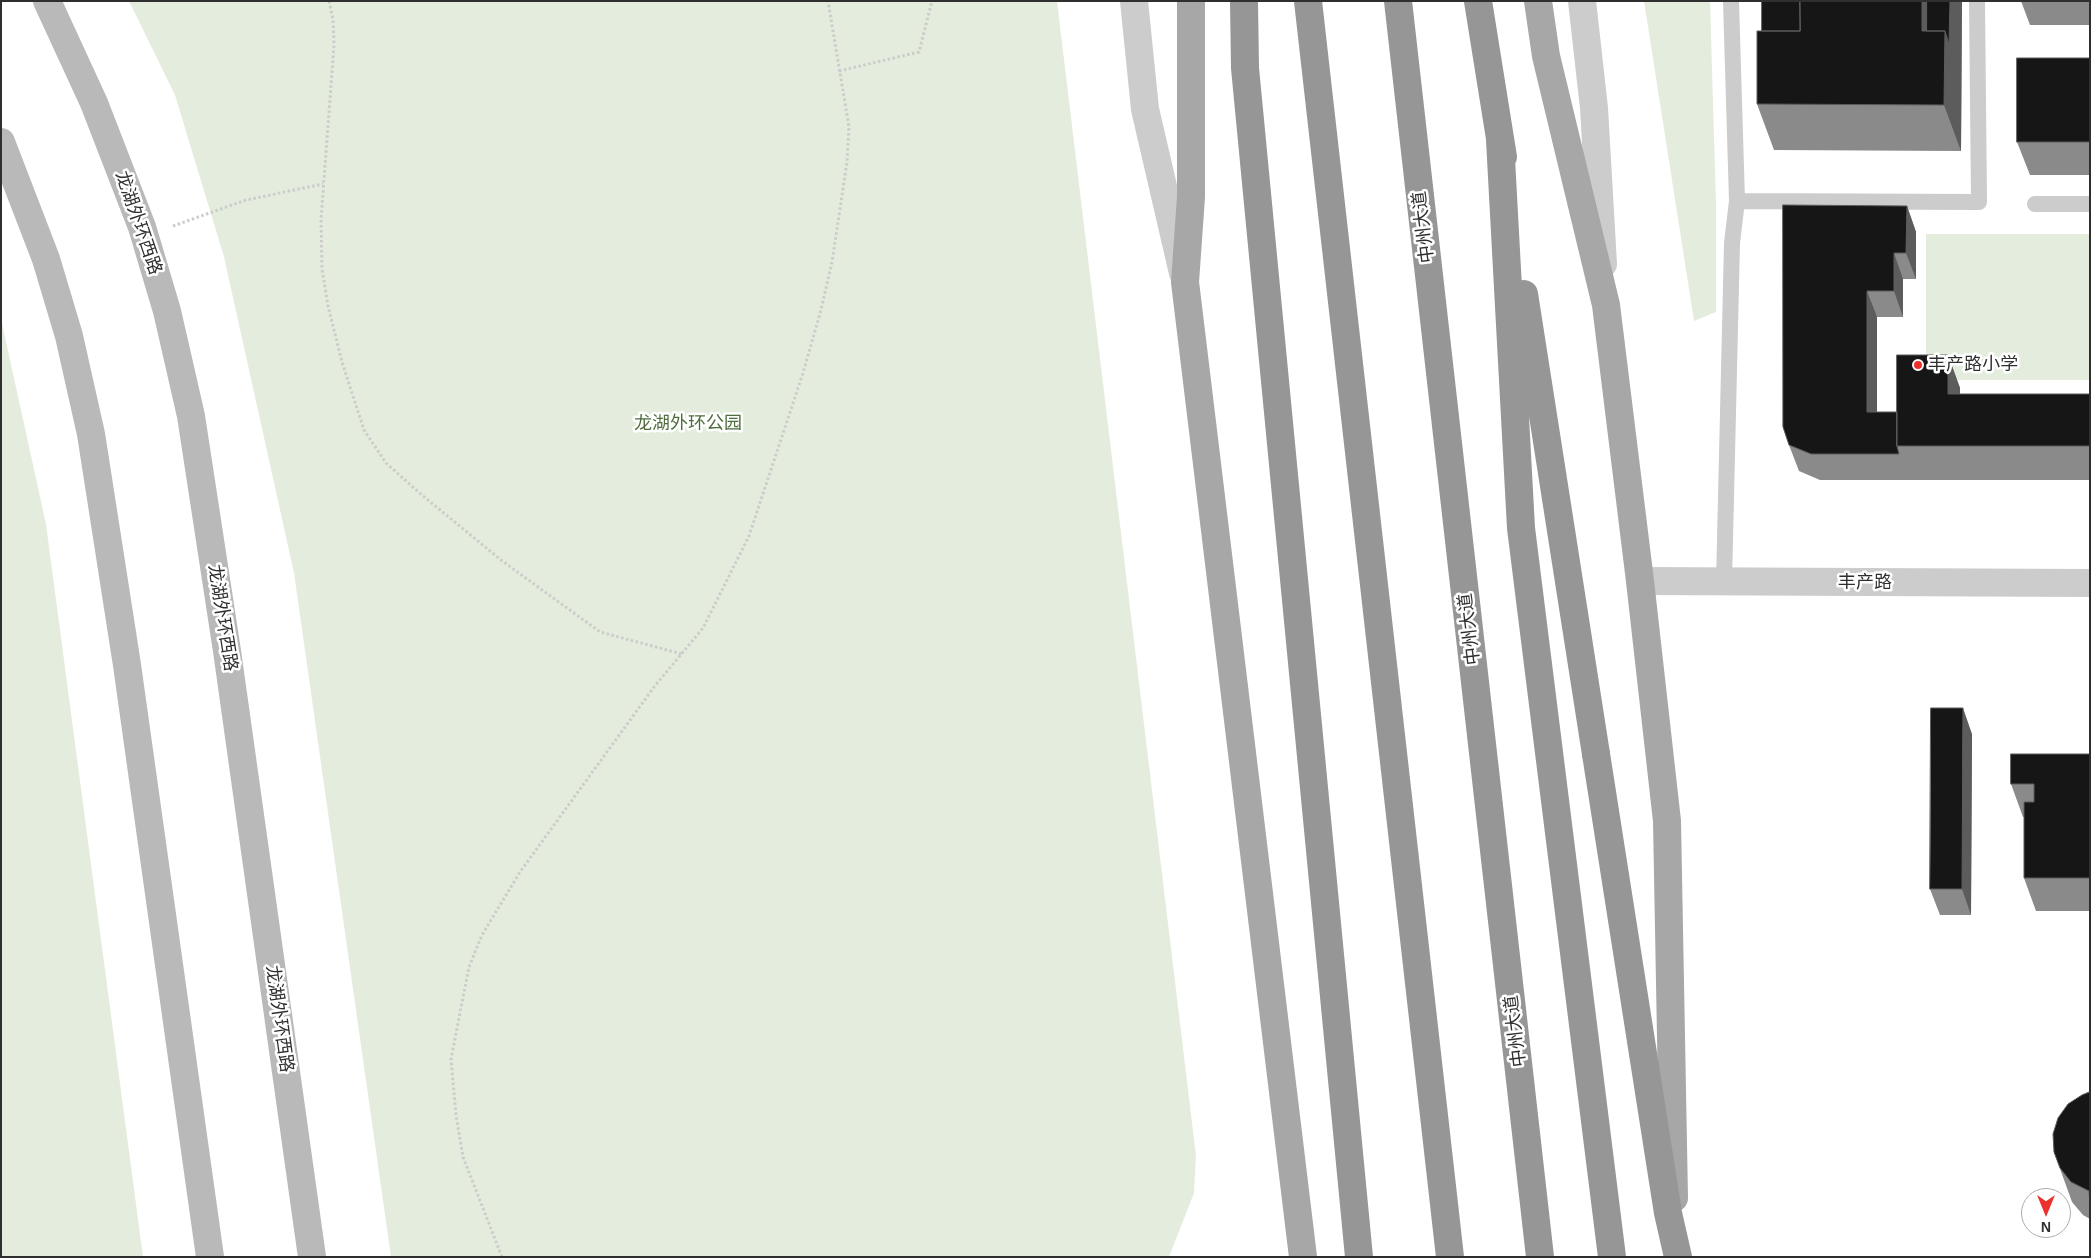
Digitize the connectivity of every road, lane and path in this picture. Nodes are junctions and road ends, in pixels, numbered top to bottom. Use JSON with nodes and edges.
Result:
{"nodes":[{"id":1,"x":47,"y":1,"type":"edge"},
{"id":2,"x":329,"y":1,"type":"edge"},
{"id":3,"x":828,"y":1,"type":"edge"},
{"id":4,"x":932,"y":1,"type":"edge"},
{"id":5,"x":1134,"y":1,"type":"edge"},
{"id":6,"x":1191,"y":1,"type":"edge"},
{"id":7,"x":1244,"y":1,"type":"edge"},
{"id":8,"x":1308,"y":1,"type":"edge"},
{"id":9,"x":1398,"y":1,"type":"edge"},
{"id":10,"x":1478,"y":1,"type":"edge"},
{"id":11,"x":1538,"y":1,"type":"edge"},
{"id":12,"x":1582,"y":1,"type":"edge"},
{"id":13,"x":1731,"y":1,"type":"edge"},
{"id":14,"x":1978,"y":1,"type":"edge"},
{"id":15,"x":839,"y":71,"type":"junction"},
{"id":16,"x":1500,"y":140,"type":"junction"},
{"id":17,"x":1,"y":142,"type":"edge"},
{"id":18,"x":324,"y":184,"type":"junction"},
{"id":19,"x":1737,"y":201,"type":"junction"},
{"id":20,"x":2035,"y":204,"type":"dead end"},
{"id":21,"x":2090,"y":204,"type":"edge"},
{"id":22,"x":144,"y":236,"type":"junction"},
{"id":23,"x":1185,"y":282,"type":"junction"},
{"id":24,"x":1606,"y":305,"type":"junction"},
{"id":25,"x":1640,"y":581,"type":"junction"},
{"id":26,"x":1724,"y":582,"type":"junction"},
{"id":27,"x":2090,"y":583,"type":"edge"},
{"id":28,"x":682,"y":654,"type":"junction"},
{"id":29,"x":1343,"y":1102,"type":"junction"},
{"id":30,"x":210,"y":1257,"type":"edge"},
{"id":31,"x":312,"y":1257,"type":"edge"},
{"id":32,"x":502,"y":1257,"type":"edge"},
{"id":33,"x":1303,"y":1257,"type":"edge"},
{"id":34,"x":1340,"y":1257,"type":"edge"},
{"id":35,"x":1359,"y":1257,"type":"edge"},
{"id":36,"x":1450,"y":1257,"type":"edge"},
{"id":37,"x":1540,"y":1257,"type":"edge"},
{"id":38,"x":1612,"y":1257,"type":"edge"},
{"id":39,"x":1677,"y":1257,"type":"edge"}],
"edges":[{"from":1,"to":22,"type":"main road","name":"龙湖外环西路"},
{"from":2,"to":18,"type":"path"},
{"from":3,"to":15,"type":"path"},
{"from":4,"to":15,"type":"path"},
{"from":5,"to":23,"type":"street"},
{"from":6,"to":23,"type":"main road"},
{"from":7,"to":29,"type":"highway"},
{"from":8,"to":36,"type":"highway"},
{"from":9,"to":37,"type":"highway","name":"中州大道"},
{"from":10,"to":16,"type":"highway"},
{"from":11,"to":24,"type":"main road"},
{"from":12,"to":24,"type":"street"},
{"from":13,"to":19,"type":"lane"},
{"from":14,"to":19,"type":"lane"},
{"from":15,"to":28,"type":"path"},
{"from":16,"to":38,"type":"highway"},
{"from":16,"to":39,"type":"highway","bridge":true},
{"from":17,"to":30,"type":"main road"},
{"from":18,"to":22,"type":"path"},
{"from":18,"to":28,"type":"path"},
{"from":19,"to":26,"type":"lane"},
{"from":20,"to":21,"type":"lane"},
{"from":22,"to":31,"type":"main road","name":"龙湖外环西路"},
{"from":23,"to":33,"type":"main road"},
{"from":24,"to":25,"type":"main road"},
{"from":25,"to":26,"type":"street","name":"丰产路"},
{"from":25,"to":39,"type":"main road"},
{"from":26,"to":27,"type":"street","name":"丰产路"},
{"from":28,"to":32,"type":"path"},
{"from":29,"to":34,"type":"highway"},
{"from":29,"to":35,"type":"highway"}]}
